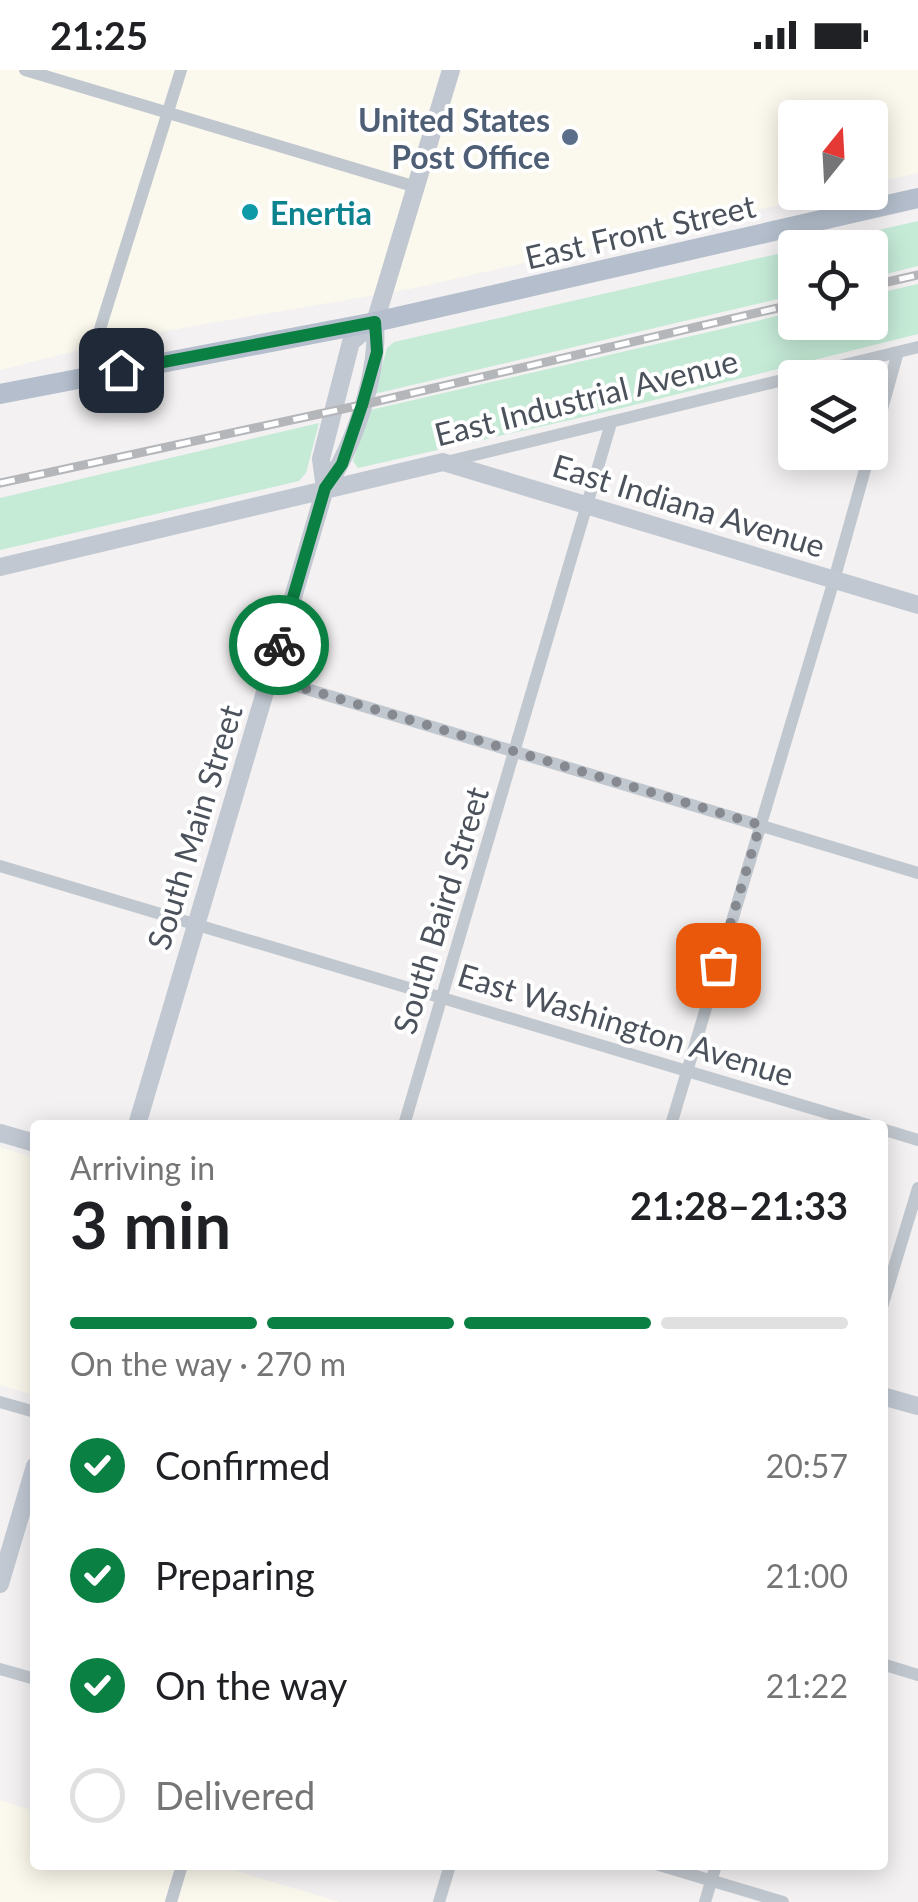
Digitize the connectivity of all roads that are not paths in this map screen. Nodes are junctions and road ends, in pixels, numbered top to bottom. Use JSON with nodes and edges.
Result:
{"nodes":[{"id":1,"x":25,"y":70,"type":"edge"},
{"id":2,"x":181,"y":70,"type":"edge"},
{"id":3,"x":451,"y":70,"type":"edge"},
{"id":4,"x":168,"y":112,"type":"junction"},
{"id":5,"x":416,"y":187,"type":"junction"},
{"id":6,"x":918,"y":198,"type":"edge"},
{"id":7,"x":375,"y":322,"type":"junction"},
{"id":8,"x":918,"y":347,"type":"edge"},
{"id":9,"x":898,"y":352,"type":"junction"},
{"id":10,"x":84,"y":376,"type":"junction"},
{"id":11,"x":0,"y":394,"type":"edge"},
{"id":12,"x":611,"y":422,"type":"junction"},
{"id":13,"x":444,"y":462,"type":"junction"},
{"id":14,"x":325,"y":488,"type":"junction"},
{"id":15,"x":589,"y":506,"type":"junction"},
{"id":16,"x":0,"y":567,"type":"edge"},
{"id":17,"x":834,"y":580,"type":"junction"},
{"id":18,"x":918,"y":605,"type":"edge"},
{"id":19,"x":270,"y":678,"type":"junction"},
{"id":20,"x":515,"y":752,"type":"junction"},
{"id":21,"x":760,"y":825,"type":"junction"},
{"id":22,"x":0,"y":866,"type":"edge"},
{"id":23,"x":918,"y":873,"type":"edge"},
{"id":24,"x":196,"y":924,"type":"junction"},
{"id":25,"x":442,"y":997,"type":"junction"},
{"id":26,"x":687,"y":1070,"type":"junction"},
{"id":27,"x":138,"y":1120,"type":"edge"},
{"id":28,"x":405,"y":1120,"type":"edge"},
{"id":29,"x":672,"y":1120,"type":"edge"},
{"id":30,"x":852,"y":1120,"type":"edge"},
{"id":31,"x":0,"y":1132,"type":"edge"},
{"id":32,"x":888,"y":1132,"type":"edge"},
{"id":33,"x":918,"y":1140,"type":"edge"},
{"id":34,"x":30,"y":1141,"type":"edge"},
{"id":35,"x":918,"y":1188,"type":"edge"},
{"id":36,"x":888,"y":1287,"type":"edge"},
{"id":37,"x":888,"y":1398,"type":"edge"},
{"id":38,"x":0,"y":1402,"type":"edge"},
{"id":39,"x":918,"y":1406,"type":"edge"},
{"id":40,"x":30,"y":1411,"type":"edge"},
{"id":41,"x":30,"y":1483,"type":"edge"},
{"id":42,"x":0,"y":1584,"type":"edge"},
{"id":43,"x":888,"y":1666,"type":"edge"},
{"id":44,"x":0,"y":1668,"type":"edge"},
{"id":45,"x":918,"y":1675,"type":"edge"},
{"id":46,"x":30,"y":1677,"type":"edge"},
{"id":47,"x":181,"y":1870,"type":"edge"},
{"id":48,"x":449,"y":1870,"type":"edge"},
{"id":49,"x":676,"y":1870,"type":"edge"},
{"id":50,"x":715,"y":1870,"type":"edge"},
{"id":51,"x":712,"y":1881,"type":"junction"},
{"id":52,"x":172,"y":1902,"type":"edge"},
{"id":53,"x":439,"y":1902,"type":"edge"},
{"id":54,"x":705,"y":1902,"type":"edge"},
{"id":55,"x":782,"y":1902,"type":"edge"}],
"edges":[{"from":1,"to":4,"type":"street"},
{"from":2,"to":4,"type":"street"},
{"from":3,"to":5,"type":"street","name":"South Main Street"},
{"from":4,"to":5,"type":"street"},
{"from":4,"to":10,"type":"street"},
{"from":5,"to":7,"type":"street","name":"South Main Street"},
{"from":6,"to":7,"type":"main road","name":"East Front Street"},
{"from":7,"to":10,"type":"main road","name":"East Front Street"},
{"from":7,"to":14,"type":"street","name":"South Main Street"},
{"from":7,"to":14,"type":"street","name":"South Main Street"},
{"from":8,"to":9,"type":"street","name":"East Industrial Avenue"},
{"from":9,"to":12,"type":"street","name":"East Industrial Avenue"},
{"from":9,"to":17,"type":"street"},
{"from":10,"to":11,"type":"main road","name":"East Front Street"},
{"from":12,"to":13,"type":"street","name":"East Industrial Avenue"},
{"from":12,"to":15,"type":"street","name":"South Baird Street"},
{"from":13,"to":14,"type":"street","name":"East Industrial Avenue"},
{"from":13,"to":15,"type":"street","name":"East Indiana Avenue"},
{"from":14,"to":16,"type":"street","name":"East Industrial Avenue"},
{"from":14,"to":19,"type":"street","name":"South Main Street"},
{"from":15,"to":17,"type":"street","name":"East Indiana Avenue"},
{"from":15,"to":20,"type":"street","name":"South Baird Street"},
{"from":17,"to":18,"type":"street","name":"East Indiana Avenue"},
{"from":17,"to":21,"type":"street"},
{"from":19,"to":20,"type":"street"},
{"from":19,"to":24,"type":"street","name":"South Main Street"},
{"from":20,"to":21,"type":"street"},
{"from":20,"to":25,"type":"street","name":"South Baird Street"},
{"from":21,"to":23,"type":"street"},
{"from":21,"to":26,"type":"street"},
{"from":22,"to":24,"type":"street","name":"East Washington Avenue"},
{"from":24,"to":25,"type":"street","name":"East Washington Avenue"},
{"from":24,"to":27,"type":"street","name":"South Main Street"},
{"from":25,"to":26,"type":"street","name":"East Washington Avenue"},
{"from":25,"to":28,"type":"street","name":"South Baird Street"},
{"from":26,"to":29,"type":"street"},
{"from":26,"to":30,"type":"street","name":"East Washington Avenue"},
{"from":31,"to":34,"type":"street"},
{"from":32,"to":33,"type":"street"},
{"from":35,"to":36,"type":"street"},
{"from":37,"to":39,"type":"street"},
{"from":38,"to":40,"type":"street"},
{"from":41,"to":42,"type":"street"},
{"from":43,"to":45,"type":"street"},
{"from":44,"to":46,"type":"street"},
{"from":47,"to":52,"type":"street"},
{"from":48,"to":53,"type":"street"},
{"from":49,"to":51,"type":"street"},
{"from":50,"to":51,"type":"street"},
{"from":51,"to":54,"type":"street"},
{"from":51,"to":55,"type":"street"}]}
